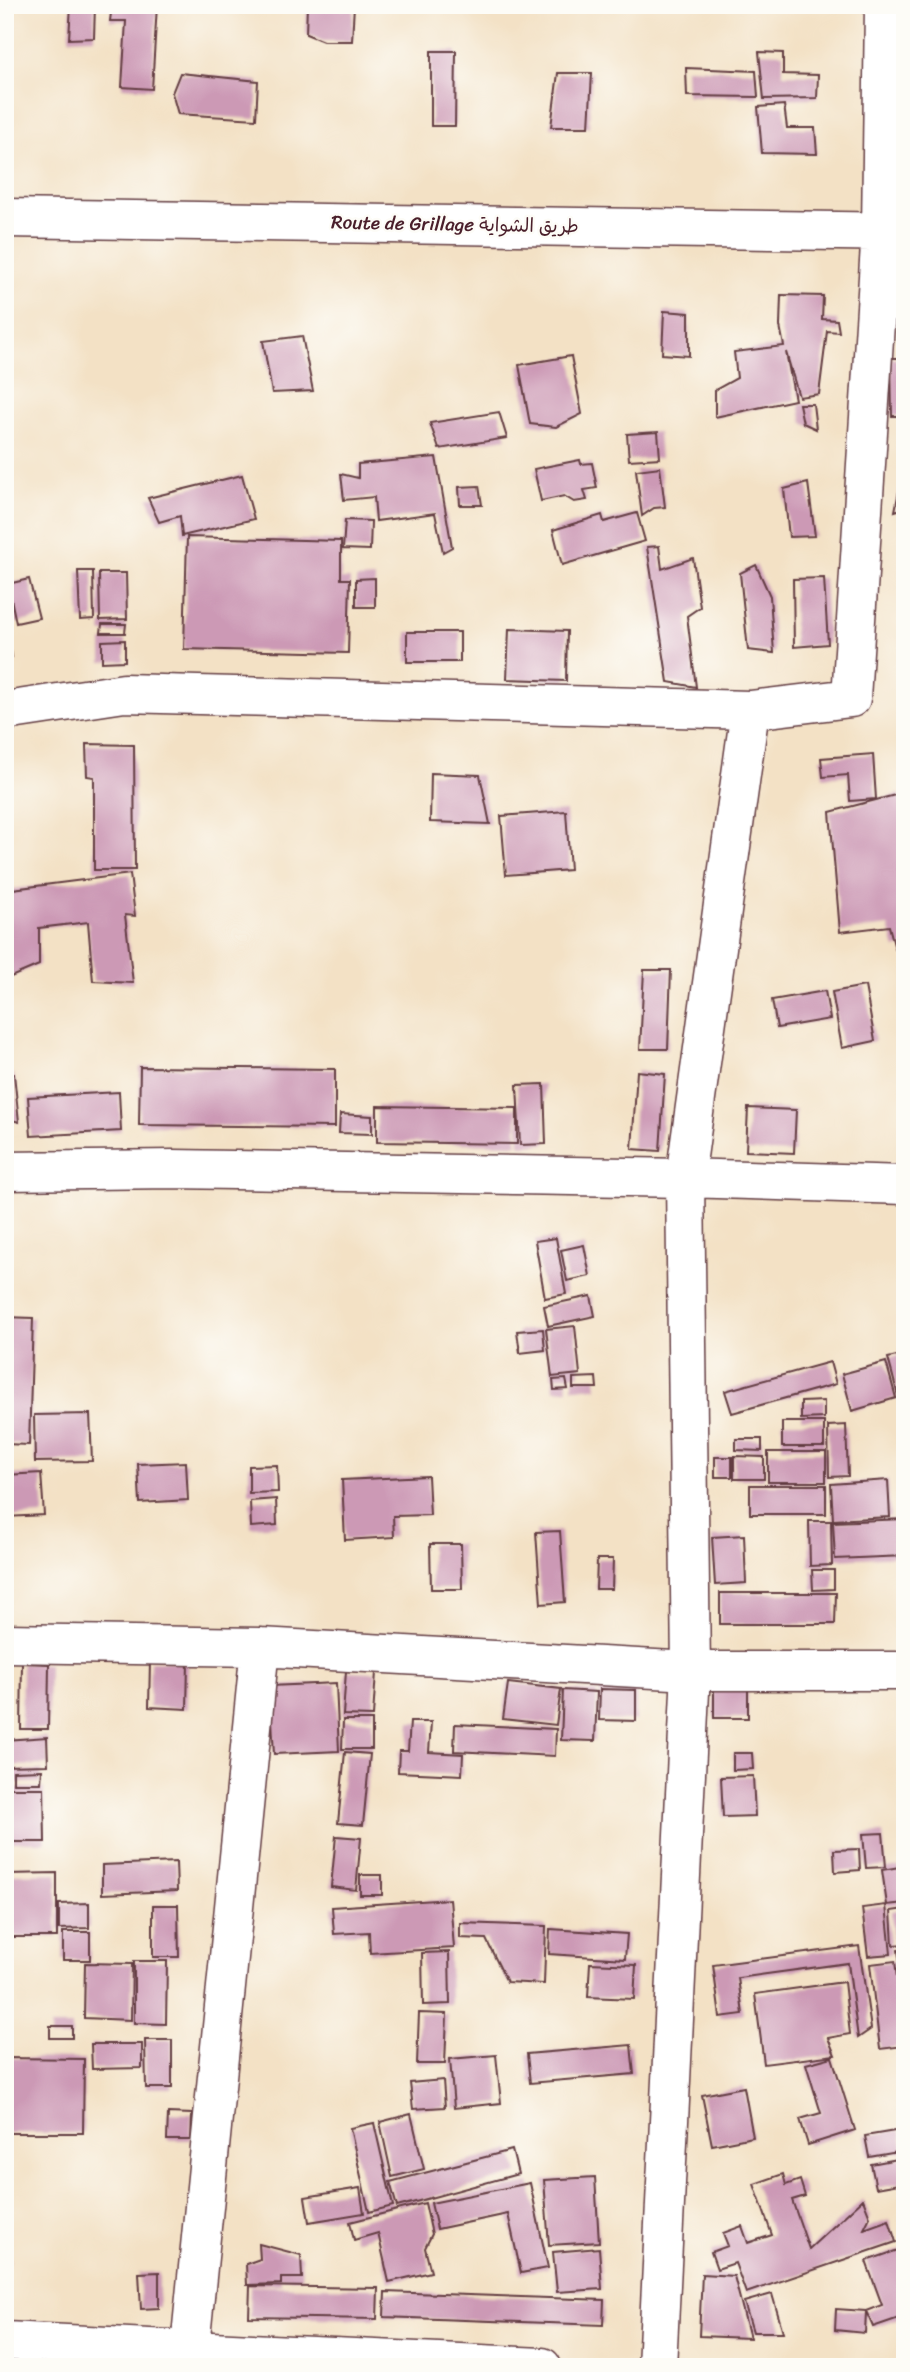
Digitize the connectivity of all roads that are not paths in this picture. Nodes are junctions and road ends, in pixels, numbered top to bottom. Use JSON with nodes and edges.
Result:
{"nodes":[{"id":1,"x":884,"y":5,"type":"edge"},
{"id":2,"x":5,"y":218,"type":"edge"},
{"id":3,"x":893,"y":231,"type":"edge"},
{"id":4,"x":750,"y":710,"type":"junction"},
{"id":5,"x":5,"y":711,"type":"edge"},
{"id":6,"x":5,"y":1171,"type":"edge"},
{"id":7,"x":685,"y":1178,"type":"junction"},
{"id":8,"x":905,"y":1185,"type":"edge"},
{"id":9,"x":5,"y":1643,"type":"edge"},
{"id":10,"x":260,"y":1647,"type":"junction"},
{"id":11,"x":691,"y":1671,"type":"junction"},
{"id":12,"x":905,"y":1671,"type":"edge"},
{"id":13,"x":5,"y":2341,"type":"edge"},
{"id":14,"x":188,"y":2358,"type":"edge"},
{"id":15,"x":542,"y":2367,"type":"edge"},
{"id":16,"x":657,"y":2367,"type":"edge"}],
"edges":[{"from":1,"to":3,"type":"street"},
{"from":2,"to":3,"type":"street","name":"Route de Grillage طريق الشواية"},
{"from":3,"to":4,"type":"street"},
{"from":4,"to":5,"type":"street"},
{"from":4,"to":7,"type":"street"},
{"from":6,"to":7,"type":"street"},
{"from":7,"to":8,"type":"street"},
{"from":7,"to":11,"type":"street"},
{"from":9,"to":10,"type":"street"},
{"from":10,"to":11,"type":"street"},
{"from":10,"to":14,"type":"street"},
{"from":11,"to":12,"type":"street"},
{"from":11,"to":16,"type":"street"},
{"from":13,"to":14,"type":"street"},
{"from":14,"to":15,"type":"street"}]}
